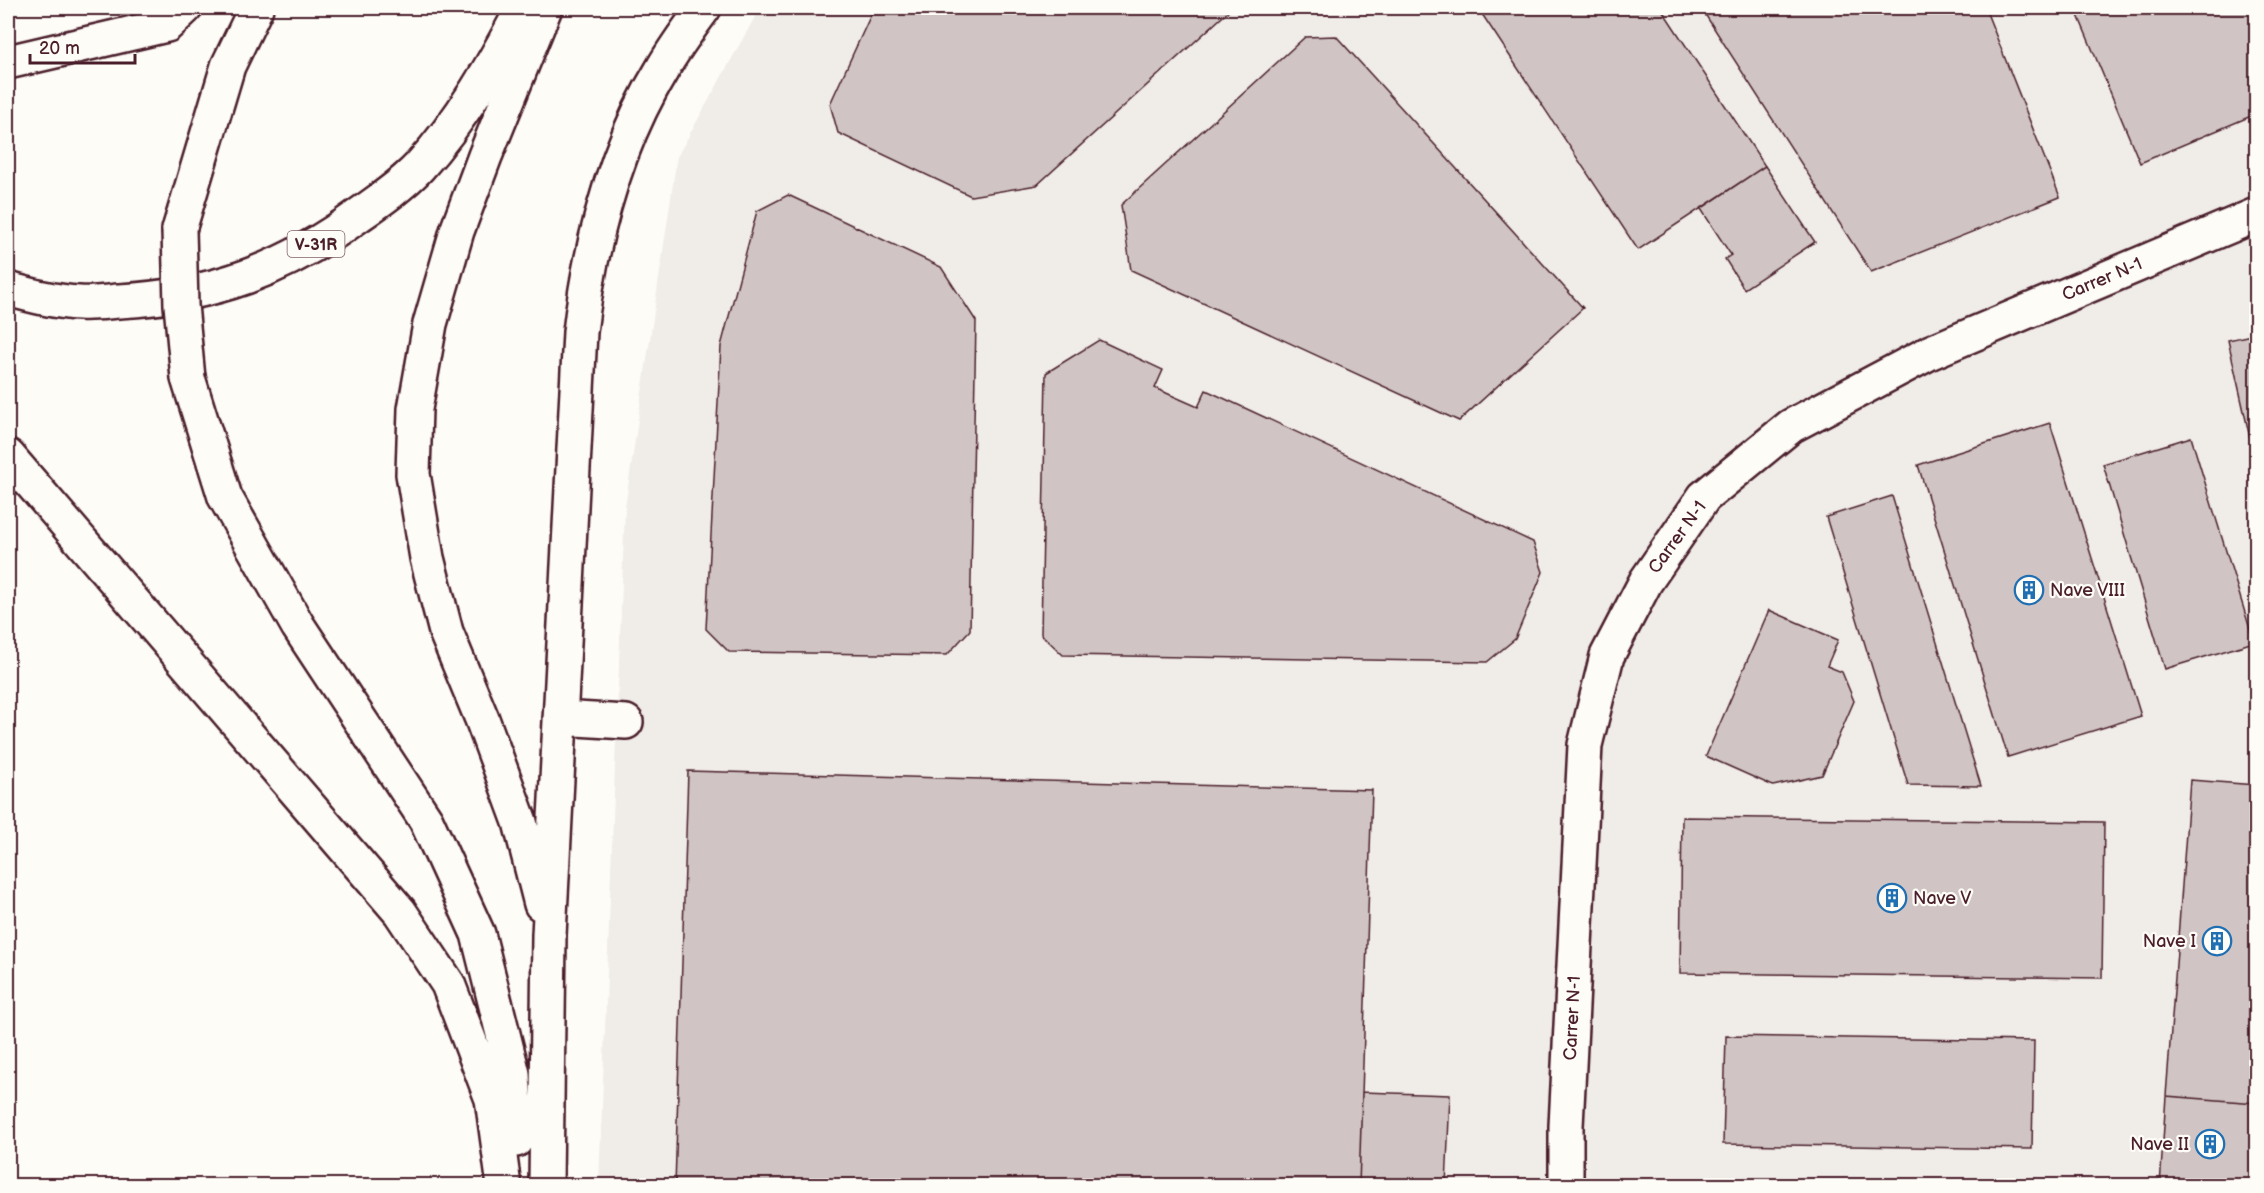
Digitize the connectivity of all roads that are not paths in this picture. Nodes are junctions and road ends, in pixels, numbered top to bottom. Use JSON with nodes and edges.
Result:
{"nodes":[{"id":1,"x":185,"y":8,"type":"edge"},
{"id":2,"x":256,"y":8,"type":"edge"},
{"id":3,"x":523,"y":8,"type":"edge"},
{"id":4,"x":545,"y":8,"type":"edge"},
{"id":5,"x":704,"y":8,"type":"edge"},
{"id":6,"x":8,"y":62,"type":"edge"},
{"id":7,"x":2256,"y":215,"type":"edge"},
{"id":8,"x":8,"y":289,"type":"edge"},
{"id":9,"x":8,"y":456,"type":"edge"},
{"id":10,"x":560,"y":718,"type":"junction"},
{"id":11,"x":626,"y":722,"type":"dead end"},
{"id":12,"x":549,"y":935,"type":"junction"},
{"id":13,"x":504,"y":1185,"type":"edge"},
{"id":14,"x":518,"y":1185,"type":"edge"},
{"id":15,"x":546,"y":1185,"type":"edge"},
{"id":16,"x":1566,"y":1185,"type":"edge"}],
"edges":[{"from":1,"to":6,"type":"main road"},
{"from":2,"to":14,"type":"main road","bridge":true},
{"from":3,"to":8,"type":"main road","number":"V-31R"},
{"from":4,"to":12,"type":"main road"},
{"from":5,"to":10,"type":"main road"},
{"from":7,"to":16,"type":"main road","name":"Carrer N-1"},
{"from":9,"to":13,"type":"main road"},
{"from":10,"to":11,"type":"main road"},
{"from":10,"to":12,"type":"main road"},
{"from":12,"to":15,"type":"main road"}]}
